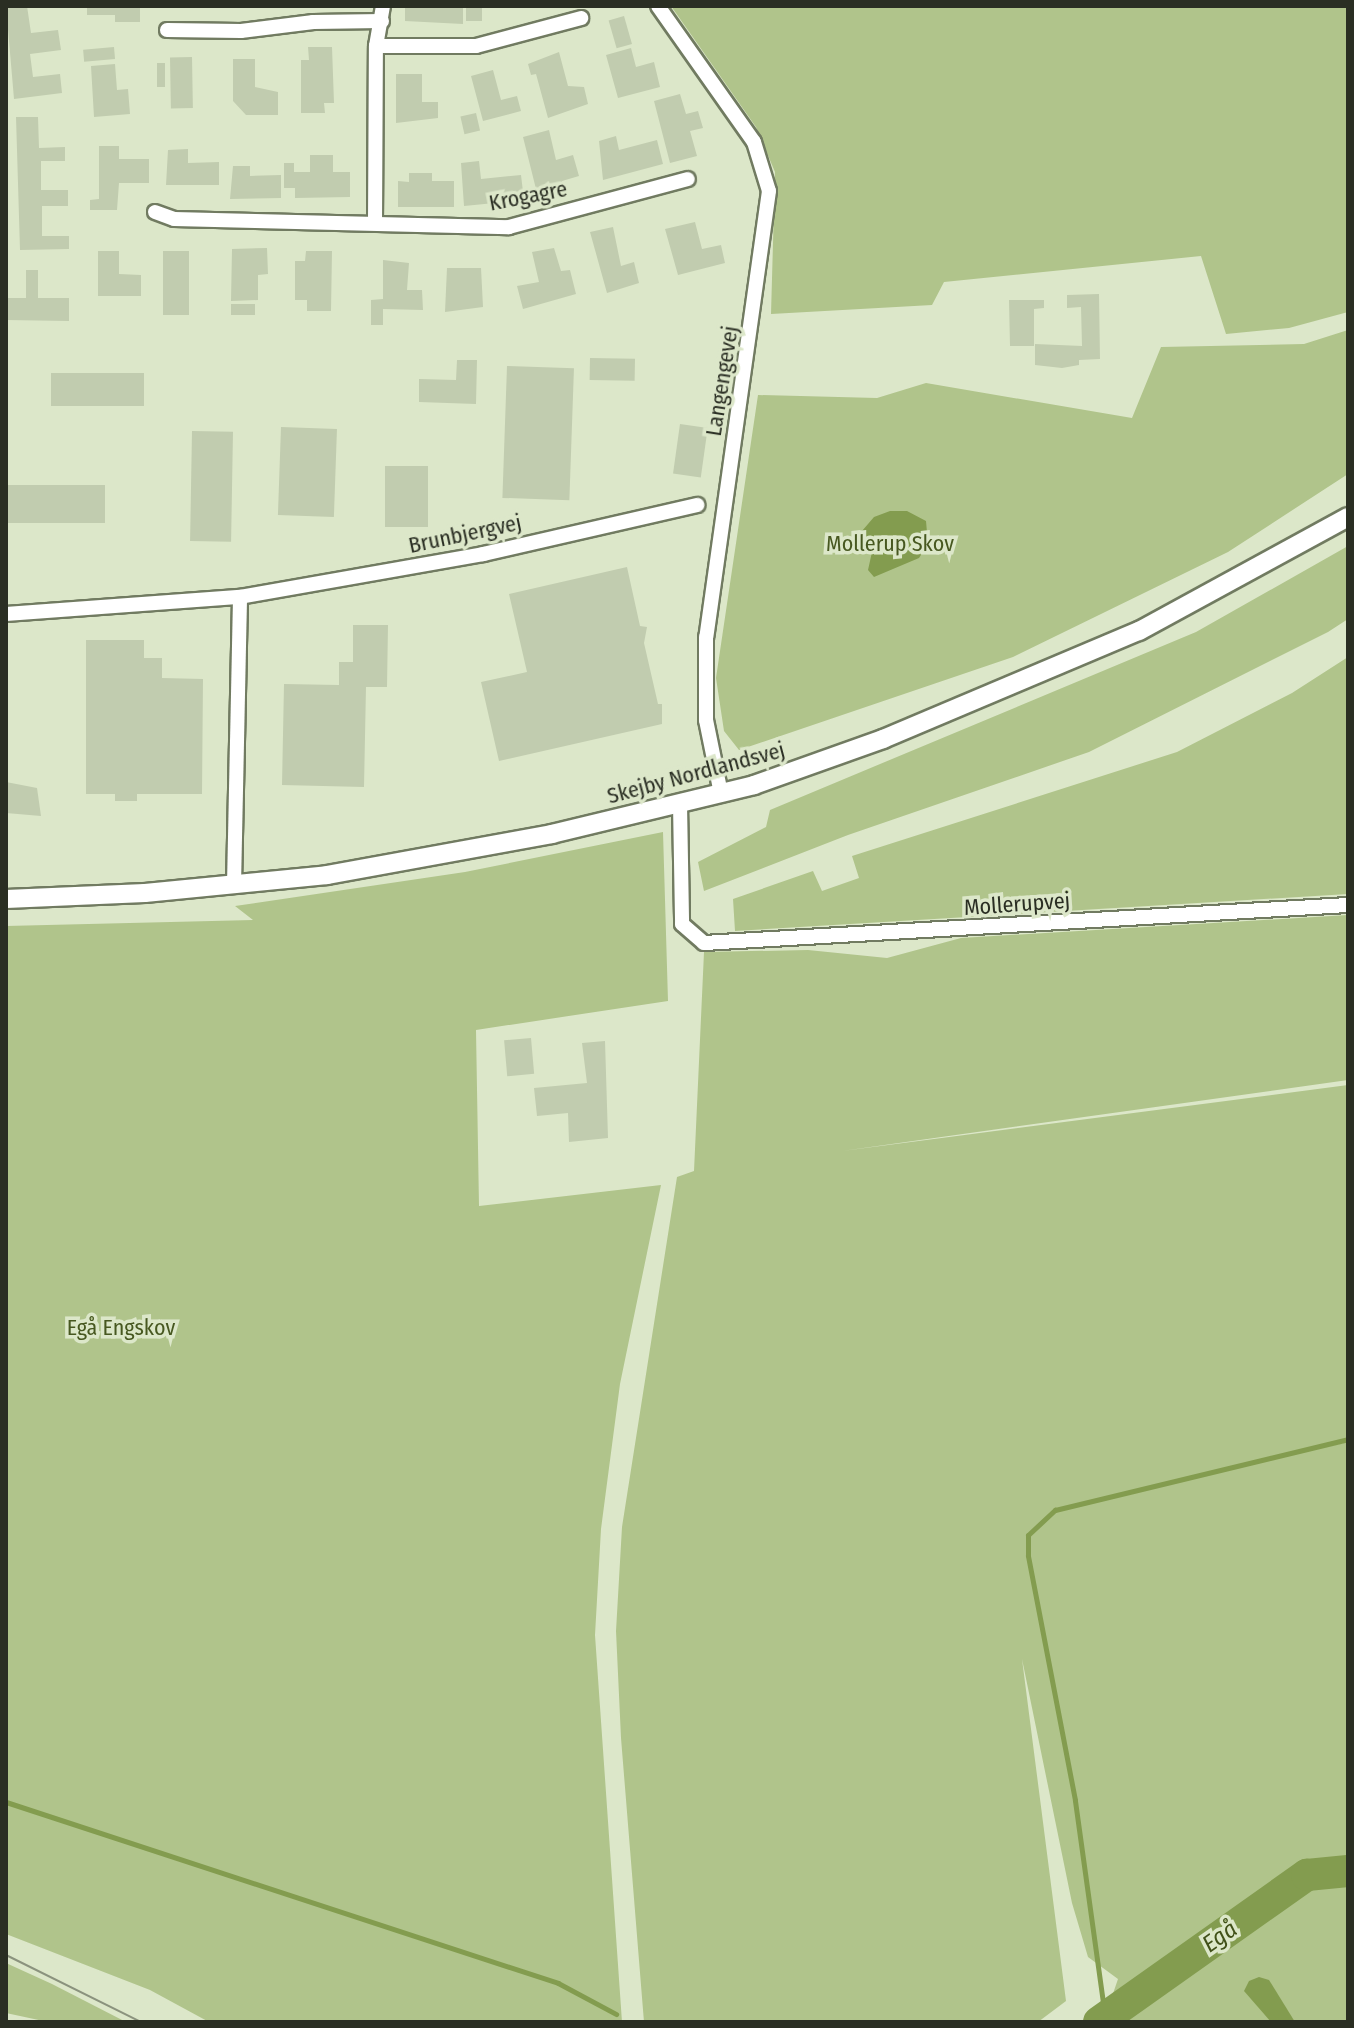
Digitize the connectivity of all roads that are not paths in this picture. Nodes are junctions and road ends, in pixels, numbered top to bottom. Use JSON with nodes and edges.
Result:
{"nodes":[{"id":1,"x":658,"y":6,"type":"edge"},
{"id":2,"x":383,"y":14,"type":"edge"},
{"id":3,"x":581,"y":18,"type":"dead end"},
{"id":4,"x":167,"y":30,"type":"dead end"},
{"id":5,"x":376,"y":46,"type":"junction"},
{"id":6,"x":688,"y":179,"type":"dead end"},
{"id":7,"x":155,"y":212,"type":"dead end"},
{"id":8,"x":375,"y":222,"type":"junction"},
{"id":9,"x":697,"y":505,"type":"dead end"},
{"id":10,"x":1348,"y":517,"type":"edge"},
{"id":11,"x":240,"y":597,"type":"junction"},
{"id":12,"x":6,"y":614,"type":"edge"},
{"id":13,"x":721,"y":794,"type":"junction"},
{"id":14,"x":680,"y":804,"type":"junction"},
{"id":15,"x":234,"y":885,"type":"junction"},
{"id":16,"x":6,"y":899,"type":"edge"},
{"id":17,"x":1348,"y":905,"type":"edge"}],
"edges":[{"from":1,"to":13,"type":"street","name":"Langengevej"},
{"from":2,"to":4,"type":"street"},
{"from":2,"to":5,"type":"street"},
{"from":3,"to":5,"type":"street"},
{"from":5,"to":8,"type":"street"},
{"from":6,"to":8,"type":"street","name":"Krogagre"},
{"from":7,"to":8,"type":"street","name":"Krogagre"},
{"from":9,"to":11,"type":"street","name":"Brunbjergvej"},
{"from":10,"to":13,"type":"street","name":"Skejby Nordlandsvej"},
{"from":11,"to":12,"type":"street","name":"Brunbjergvej"},
{"from":11,"to":15,"type":"street"},
{"from":13,"to":14,"type":"street","name":"Skejby Nordlandsvej"},
{"from":14,"to":15,"type":"street","name":"Skejby Nordlandsvej"},
{"from":14,"to":17,"type":"street","name":"Mollerupvej"},
{"from":15,"to":16,"type":"street","name":"Skejby Nordlandsvej"}]}
